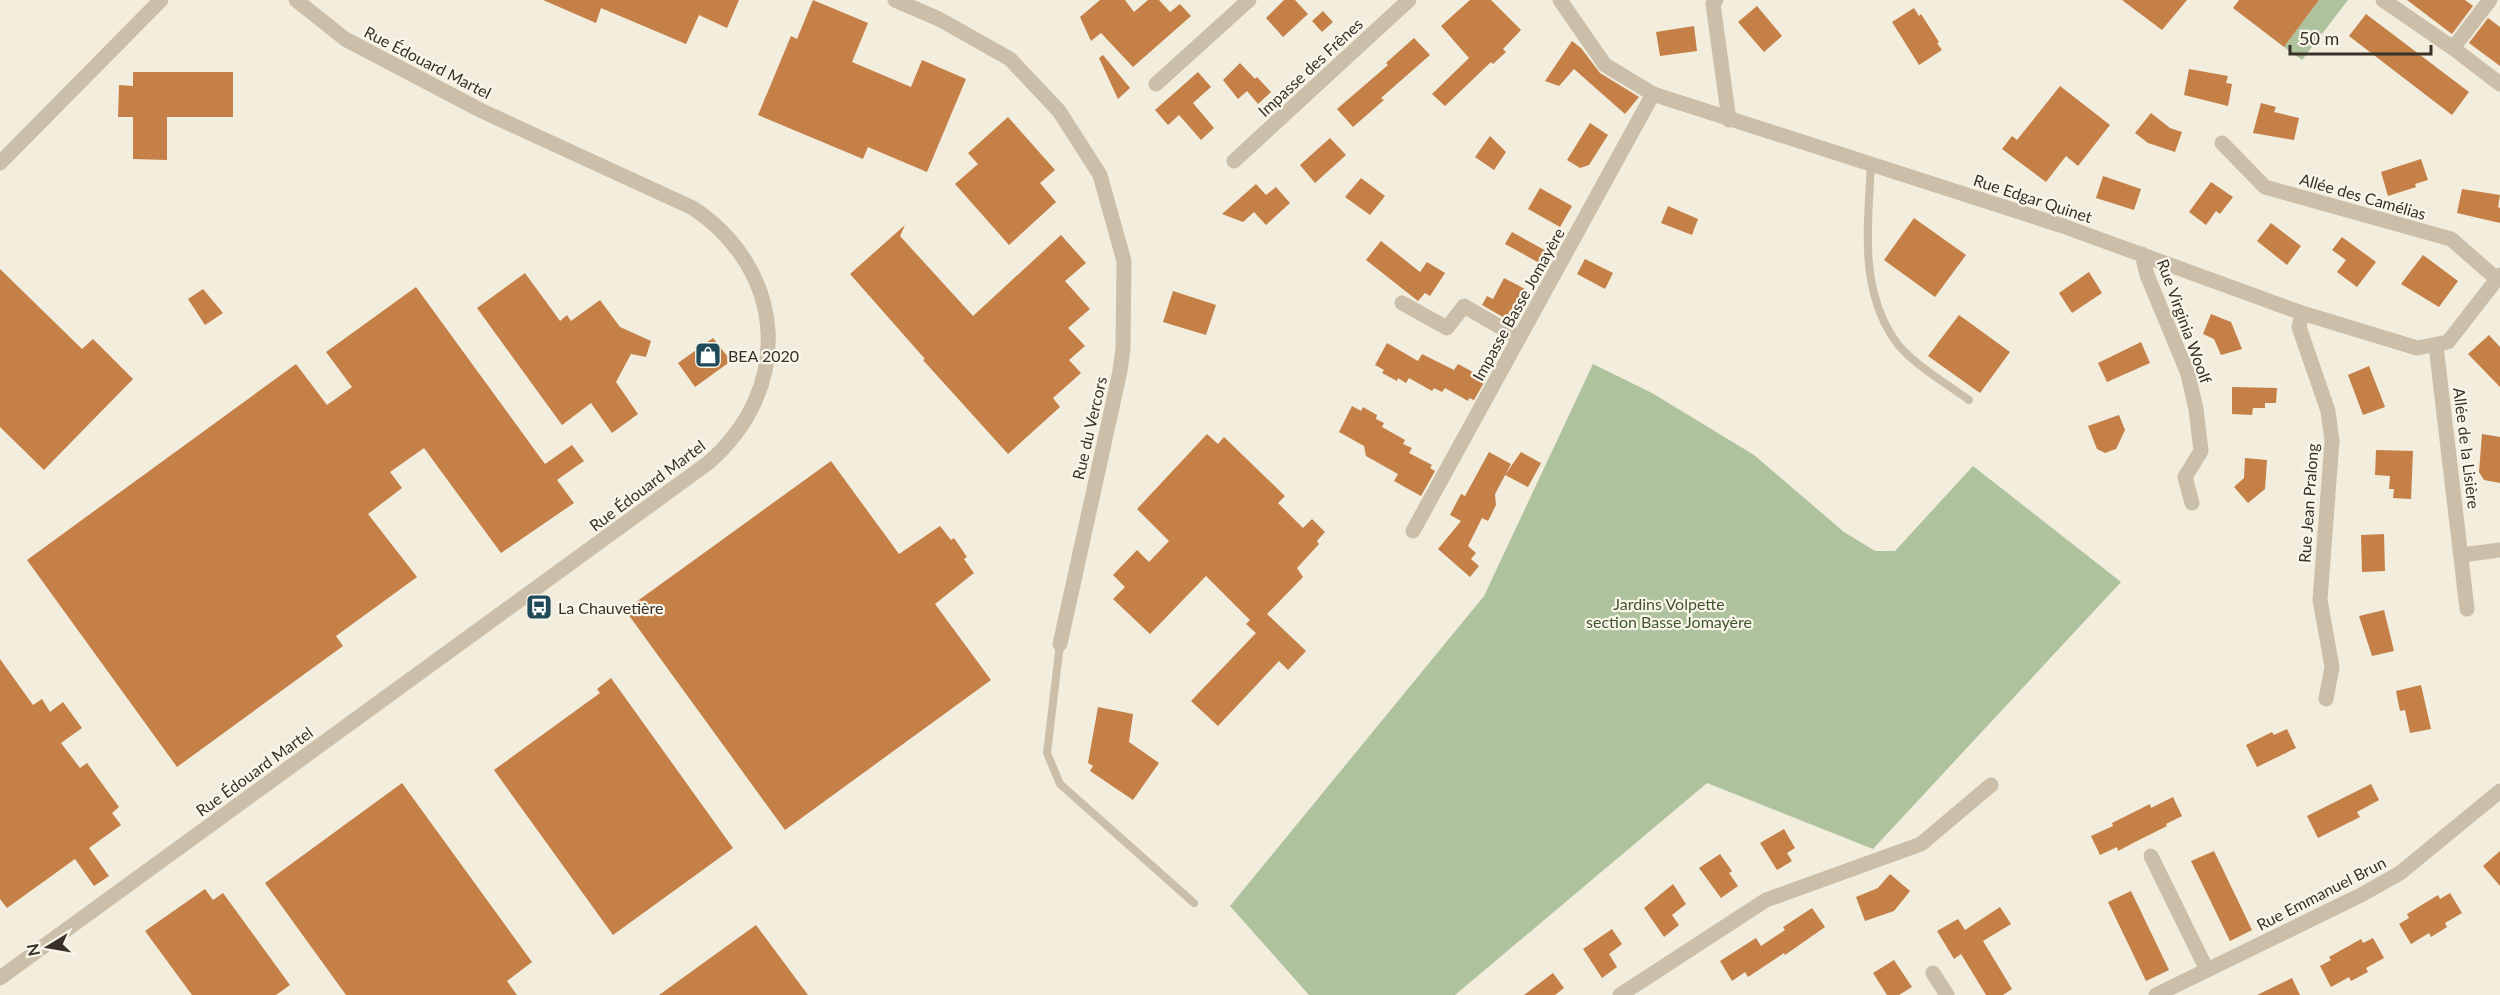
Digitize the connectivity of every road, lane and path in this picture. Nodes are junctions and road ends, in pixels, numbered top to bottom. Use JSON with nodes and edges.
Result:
{"nodes":[{"id":1,"x":161,"y":0,"type":"edge"},
{"id":2,"x":296,"y":0,"type":"edge"},
{"id":3,"x":896,"y":0,"type":"edge"},
{"id":4,"x":1249,"y":0,"type":"edge"},
{"id":5,"x":1410,"y":0,"type":"edge"},
{"id":6,"x":1560,"y":0,"type":"edge"},
{"id":7,"x":1716,"y":0,"type":"edge"},
{"id":8,"x":2383,"y":0,"type":"edge"},
{"id":9,"x":2490,"y":0,"type":"edge"},
{"id":10,"x":2454,"y":48,"type":"junction"},
{"id":11,"x":1156,"y":84,"type":"dead end"},
{"id":12,"x":2500,"y":84,"type":"edge"},
{"id":13,"x":1653,"y":93,"type":"junction"},
{"id":14,"x":1729,"y":120,"type":"junction"},
{"id":15,"x":2222,"y":143,"type":"dead end"},
{"id":16,"x":1234,"y":160,"type":"dead end"},
{"id":17,"x":0,"y":163,"type":"edge"},
{"id":18,"x":1871,"y":165,"type":"junction"},
{"id":19,"x":2142,"y":254,"type":"junction"},
{"id":20,"x":2499,"y":277,"type":"edge"},
{"id":21,"x":1402,"y":303,"type":"dead end"},
{"id":22,"x":2302,"y":313,"type":"junction"},
{"id":23,"x":1519,"y":338,"type":"junction"},
{"id":24,"x":2436,"y":346,"type":"junction"},
{"id":25,"x":1969,"y":400,"type":"dead end"},
{"id":26,"x":2192,"y":503,"type":"dead end"},
{"id":27,"x":1413,"y":531,"type":"dead end"},
{"id":28,"x":2500,"y":550,"type":"edge"},
{"id":29,"x":2462,"y":555,"type":"junction"},
{"id":30,"x":2467,"y":609,"type":"dead end"},
{"id":31,"x":1060,"y":645,"type":"joint"},
{"id":32,"x":2326,"y":699,"type":"dead end"},
{"id":33,"x":1992,"y":784,"type":"dead end"},
{"id":34,"x":2500,"y":790,"type":"edge"},
{"id":35,"x":2151,"y":856,"type":"dead end"},
{"id":36,"x":1194,"y":903,"type":"dead end"},
{"id":37,"x":2207,"y":970,"type":"junction"},
{"id":38,"x":1933,"y":973,"type":"dead end"},
{"id":39,"x":0,"y":978,"type":"edge"},
{"id":40,"x":1620,"y":995,"type":"edge"},
{"id":41,"x":1947,"y":995,"type":"edge"},
{"id":42,"x":2156,"y":995,"type":"edge"}],
"edges":[{"from":1,"to":17,"type":"street"},
{"from":2,"to":39,"type":"street","name":"Rue Édouard Martel"},
{"from":3,"to":31,"type":"street","name":"Rue du Vercors"},
{"from":4,"to":11,"type":"street"},
{"from":5,"to":16,"type":"street","name":"Impasse des Frênes"},
{"from":6,"to":13,"type":"street","name":"Rue Edgar Quinet"},
{"from":7,"to":14,"type":"street"},
{"from":8,"to":10,"type":"street"},
{"from":9,"to":10,"type":"street"},
{"from":10,"to":12,"type":"street"},
{"from":13,"to":14,"type":"street","name":"Rue Edgar Quinet"},
{"from":13,"to":23,"type":"street","name":"Impasse Basse Jomayère"},
{"from":14,"to":18,"type":"street","name":"Rue Edgar Quinet"},
{"from":15,"to":20,"type":"street","name":"Allée des Camélias"},
{"from":18,"to":19,"type":"street","name":"Rue Edgar Quinet"},
{"from":18,"to":25,"type":"lane"},
{"from":19,"to":22,"type":"street","name":"Rue Edgar Quinet"},
{"from":19,"to":26,"type":"street","name":"Rue Virginia Woolf"},
{"from":20,"to":24,"type":"street"},
{"from":21,"to":23,"type":"street"},
{"from":22,"to":24,"type":"street","name":"Rue Edgar Quinet"},
{"from":22,"to":32,"type":"street","name":"Rue Jean Pralong"},
{"from":23,"to":27,"type":"street","name":"Impasse Basse Jomayère"},
{"from":24,"to":29,"type":"street","name":"Allée de la Lisière"},
{"from":28,"to":29,"type":"street"},
{"from":29,"to":30,"type":"street","name":"Allée de la Lisière"},
{"from":31,"to":36,"type":"lane","name":"Rue du Vercors"},
{"from":33,"to":40,"type":"street"},
{"from":34,"to":37,"type":"street","name":"Rue Emmanuel Brun"},
{"from":35,"to":37,"type":"street"},
{"from":37,"to":42,"type":"street","name":"Rue Emmanuel Brun"},
{"from":38,"to":41,"type":"street"}]}
